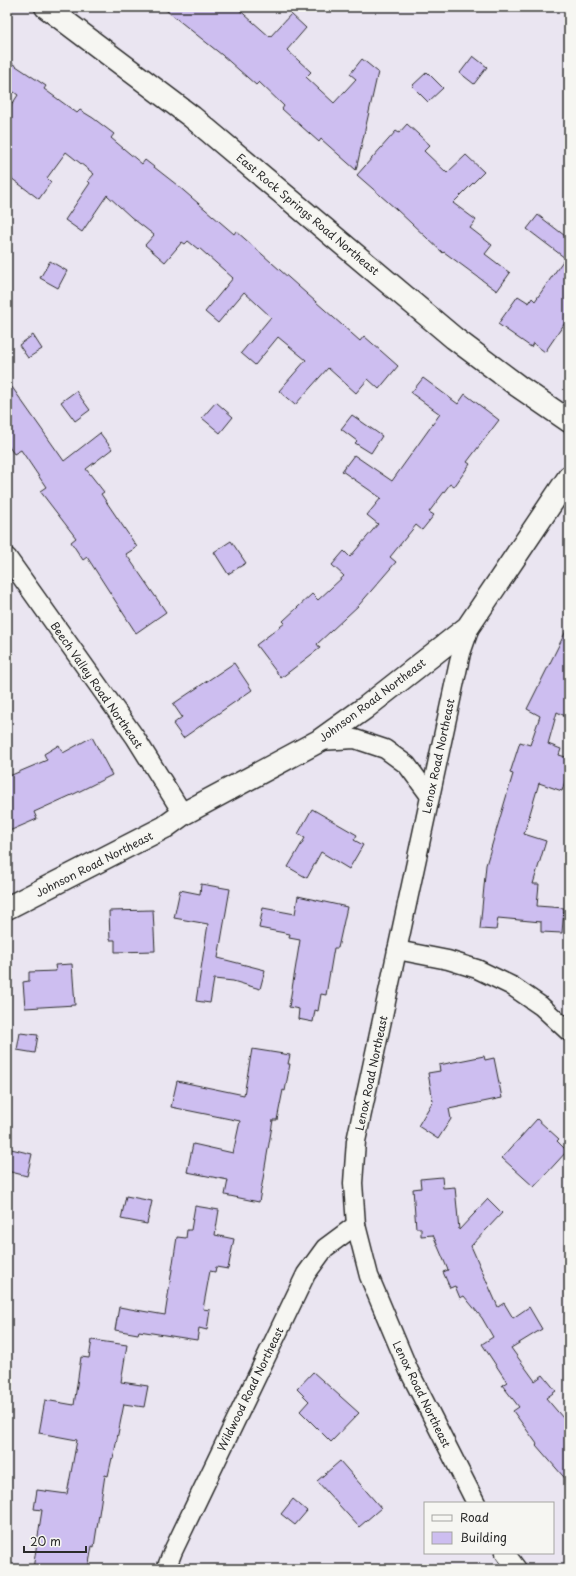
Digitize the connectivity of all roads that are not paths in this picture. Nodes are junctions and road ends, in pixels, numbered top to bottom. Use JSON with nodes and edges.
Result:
{"nodes":[{"id":1,"x":46,"y":7,"type":"edge"},
{"id":2,"x":569,"y":421,"type":"edge"},
{"id":3,"x":569,"y":477,"type":"edge"},
{"id":4,"x":561,"y":498,"type":"edge"},
{"id":5,"x":7,"y":557,"type":"edge"},
{"id":6,"x":468,"y":627,"type":"junction"},
{"id":7,"x":318,"y":741,"type":"junction"},
{"id":8,"x":430,"y":796,"type":"junction"},
{"id":9,"x":183,"y":814,"type":"junction"},
{"id":10,"x":7,"y":908,"type":"edge"},
{"id":11,"x":397,"y":950,"type":"junction"},
{"id":12,"x":569,"y":1032,"type":"edge"},
{"id":13,"x":356,"y":1225,"type":"junction"},
{"id":14,"x":475,"y":1502,"type":"edge"},
{"id":15,"x":506,"y":1554,"type":"edge"},
{"id":16,"x":166,"y":1569,"type":"edge"},
{"id":17,"x":517,"y":1569,"type":"edge"}],
"edges":[{"from":1,"to":2,"type":"street","name":"East Rock Springs Road Northeast"},
{"from":3,"to":4,"type":"street","name":"Johnson Road Northeast"},
{"from":4,"to":6,"type":"street","name":"Johnson Road Northeast"},
{"from":5,"to":9,"type":"street","name":"Beech Valley Road Northeast"},
{"from":6,"to":7,"type":"street","name":"Johnson Road Northeast"},
{"from":6,"to":8,"type":"street","name":"Lenox Road Northeast"},
{"from":7,"to":8,"type":"street"},
{"from":7,"to":9,"type":"street","name":"Johnson Road Northeast"},
{"from":8,"to":11,"type":"street","name":"Lenox Road Northeast"},
{"from":9,"to":10,"type":"street","name":"Johnson Road Northeast"},
{"from":11,"to":12,"type":"street"},
{"from":11,"to":13,"type":"street","name":"Lenox Road Northeast"},
{"from":13,"to":14,"type":"street","name":"Lenox Road Northeast"},
{"from":13,"to":16,"type":"street","name":"Wildwood Road Northeast"},
{"from":15,"to":17,"type":"street"}]}
